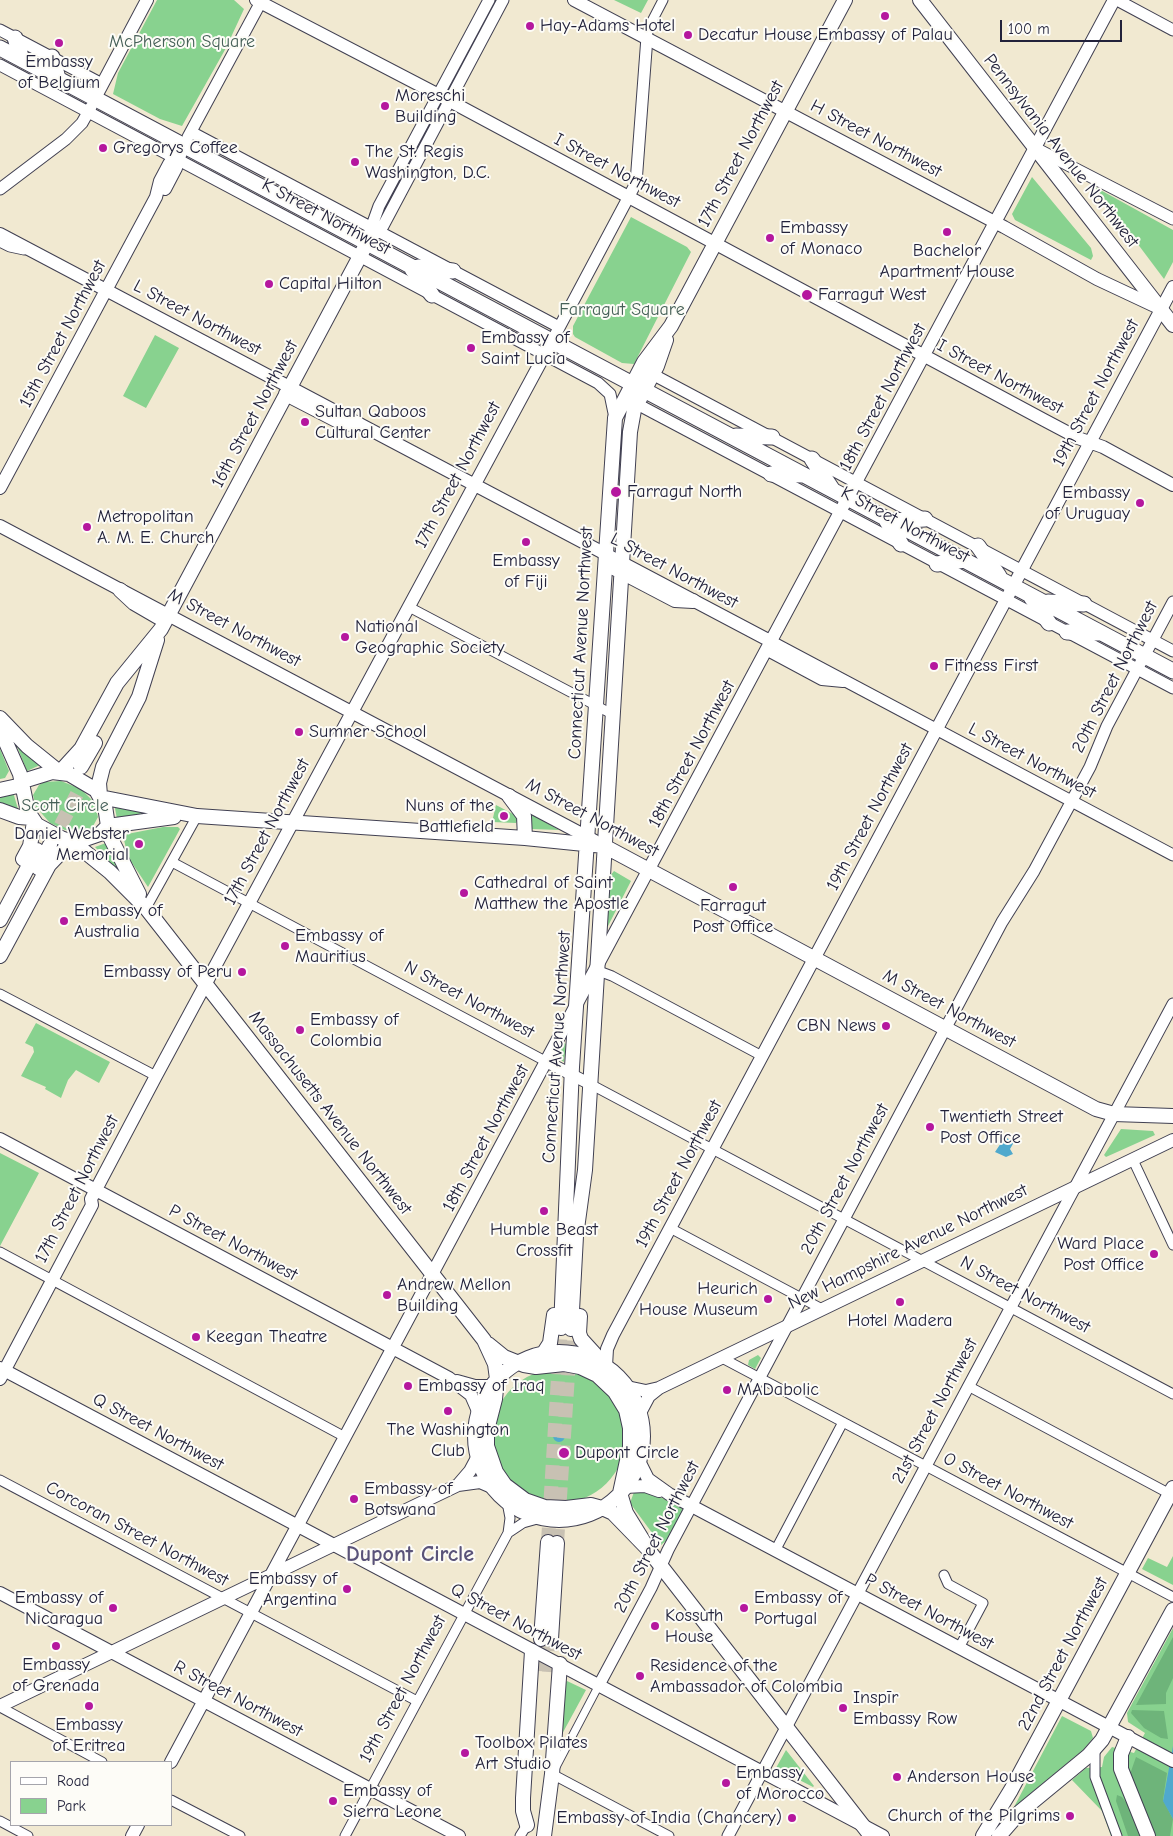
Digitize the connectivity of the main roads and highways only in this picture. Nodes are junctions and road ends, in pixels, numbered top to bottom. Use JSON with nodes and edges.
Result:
{"nodes":[{"id":1,"x":147,"y":0,"type":"edge"},
{"id":2,"x":574,"y":0,"type":"edge"},
{"id":3,"x":846,"y":0,"type":"edge"},
{"id":4,"x":920,"y":0,"type":"edge"},
{"id":5,"x":1116,"y":0,"type":"edge"},
{"id":6,"x":260,"y":1,"type":"edge"},
{"id":7,"x":15,"y":38,"type":"road end"},
{"id":8,"x":0,"y":48,"type":"edge"},
{"id":9,"x":52,"y":57,"type":"road end"},
{"id":10,"x":22,"y":59,"type":"junction"},
{"id":11,"x":58,"y":78,"type":"junction"},
{"id":12,"x":92,"y":105,"type":"junction"},
{"id":13,"x":786,"y":111,"type":"junction"},
{"id":14,"x":1036,"y":148,"type":"junction"},
{"id":15,"x":179,"y":154,"type":"junction"},
{"id":16,"x":996,"y":223,"type":"junction"},
{"id":17,"x":0,"y":234,"type":"edge"},
{"id":18,"x":714,"y":244,"type":"junction"},
{"id":19,"x":363,"y":249,"type":"junction"},
{"id":20,"x":410,"y":266,"type":"junction"},
{"id":21,"x":453,"y":271,"type":"road end"},
{"id":22,"x":1173,"y":286,"type":"edge"},
{"id":23,"x":105,"y":293,"type":"junction"},
{"id":24,"x":432,"y":295,"type":"road end"},
{"id":25,"x":1161,"y":309,"type":"junction"},
{"id":26,"x":1173,"y":325,"type":"edge"},
{"id":27,"x":670,"y":326,"type":"junction"},
{"id":28,"x":552,"y":341,"type":"junction"},
{"id":29,"x":924,"y":356,"type":"junction"},
{"id":30,"x":638,"y":387,"type":"junction"},
{"id":31,"x":288,"y":391,"type":"junction"},
{"id":32,"x":356,"y":423,"type":"joint"},
{"id":33,"x":731,"y":436,"type":"junction"},
{"id":34,"x":772,"y":438,"type":"road end"},
{"id":35,"x":1090,"y":442,"type":"junction"},
{"id":36,"x":812,"y":459,"type":"road end"},
{"id":37,"x":771,"y":474,"type":"road end"},
{"id":38,"x":805,"y":475,"type":"junction"},
{"id":39,"x":1173,"y":485,"type":"edge"},
{"id":40,"x":0,"y":488,"type":"edge"},
{"id":41,"x":472,"y":488,"type":"junction"},
{"id":42,"x":833,"y":490,"type":"junction"},
{"id":43,"x":848,"y":498,"type":"junction"},
{"id":44,"x":925,"y":518,"type":"road end"},
{"id":45,"x":888,"y":519,"type":"junction"},
{"id":46,"x":0,"y":526,"type":"edge"},
{"id":47,"x":901,"y":544,"type":"road end"},
{"id":48,"x":978,"y":546,"type":"road end"},
{"id":49,"x":605,"y":559,"type":"junction"},
{"id":50,"x":965,"y":560,"type":"junction"},
{"id":51,"x":937,"y":564,"type":"road end"},
{"id":52,"x":622,"y":567,"type":"junction"},
{"id":53,"x":1008,"y":582,"type":"junction"},
{"id":54,"x":120,"y":590,"type":"joint"},
{"id":55,"x":1028,"y":594,"type":"junction"},
{"id":56,"x":694,"y":601,"type":"joint"},
{"id":57,"x":1044,"y":602,"type":"junction"},
{"id":58,"x":1084,"y":604,"type":"road end"},
{"id":59,"x":165,"y":621,"type":"junction"},
{"id":60,"x":1049,"y":622,"type":"road end"},
{"id":61,"x":1067,"y":632,"type":"road end"},
{"id":62,"x":1104,"y":634,"type":"junction"},
{"id":63,"x":770,"y":646,"type":"junction"},
{"id":64,"x":147,"y":654,"type":"junction"},
{"id":65,"x":1168,"y":668,"type":"edge"},
{"id":66,"x":1173,"y":680,"type":"edge"},
{"id":67,"x":843,"y":681,"type":"road end"},
{"id":68,"x":351,"y":716,"type":"junction"},
{"id":69,"x":0,"y":718,"type":"edge"},
{"id":70,"x":0,"y":729,"type":"edge"},
{"id":71,"x":85,"y":769,"type":"tunnel mouth"},
{"id":72,"x":59,"y":771,"type":"junction"},
{"id":73,"x":23,"y":783,"type":"junction"},
{"id":74,"x":0,"y":790,"type":"edge"},
{"id":75,"x":100,"y":796,"type":"junction"},
{"id":76,"x":509,"y":796,"type":"junction"},
{"id":77,"x":0,"y":810,"type":"edge"},
{"id":78,"x":197,"y":816,"type":"junction"},
{"id":79,"x":33,"y":820,"type":"junction"},
{"id":80,"x":294,"y":822,"type":"junction"},
{"id":81,"x":107,"y":828,"type":"junction"},
{"id":82,"x":525,"y":838,"type":"junction"},
{"id":83,"x":588,"y":841,"type":"junction"},
{"id":84,"x":73,"y":843,"type":"junction"},
{"id":85,"x":604,"y":846,"type":"junction"},
{"id":86,"x":650,"y":870,"type":"junction"},
{"id":87,"x":0,"y":903,"type":"edge"},
{"id":88,"x":146,"y":908,"type":"junction"},
{"id":89,"x":0,"y":920,"type":"edge"},
{"id":90,"x":0,"y":939,"type":"edge"},
{"id":91,"x":0,"y":956,"type":"edge"},
{"id":92,"x":814,"y":958,"type":"junction"},
{"id":93,"x":596,"y":970,"type":"junction"},
{"id":94,"x":206,"y":985,"type":"junction"},
{"id":95,"x":577,"y":1006,"type":"junction"},
{"id":96,"x":1173,"y":1116,"type":"edge"},
{"id":97,"x":0,"y":1139,"type":"edge"},
{"id":98,"x":1173,"y":1140,"type":"edge"},
{"id":99,"x":567,"y":1156,"type":"junction"},
{"id":100,"x":585,"y":1170,"type":"junction"},
{"id":101,"x":96,"y":1190,"type":"junction"},
{"id":102,"x":433,"y":1275,"type":"junction"},
{"id":103,"x":484,"y":1340,"type":"junction"},
{"id":104,"x":393,"y":1348,"type":"junction"},
{"id":105,"x":543,"y":1354,"type":"junction"},
{"id":106,"x":518,"y":1363,"type":"junction"},
{"id":107,"x":604,"y":1364,"type":"junction"},
{"id":108,"x":2,"y":1372,"type":"edge"},
{"id":109,"x":449,"y":1378,"type":"junction"},
{"id":110,"x":494,"y":1382,"type":"junction"},
{"id":111,"x":628,"y":1388,"type":"junction"},
{"id":112,"x":659,"y":1388,"type":"junction"},
{"id":113,"x":478,"y":1411,"type":"junction"},
{"id":114,"x":640,"y":1413,"type":"junction"},
{"id":115,"x":478,"y":1456,"type":"junction"},
{"id":116,"x":639,"y":1460,"type":"junction"},
{"id":117,"x":458,"y":1485,"type":"junction"},
{"id":118,"x":494,"y":1488,"type":"junction"},
{"id":119,"x":623,"y":1490,"type":"junction"},
{"id":120,"x":1172,"y":1491,"type":"edge"},
{"id":121,"x":669,"y":1494,"type":"junction"},
{"id":122,"x":602,"y":1508,"type":"junction"},
{"id":123,"x":297,"y":1526,"type":"junction"},
{"id":124,"x":552,"y":1542,"type":"tunnel mouth"},
{"id":125,"x":334,"y":1545,"type":"junction"},
{"id":126,"x":647,"y":1548,"type":"junction"},
{"id":127,"x":271,"y":1576,"type":"junction"},
{"id":128,"x":0,"y":1593,"type":"edge"},
{"id":129,"x":1173,"y":1610,"type":"edge"},
{"id":130,"x":541,"y":1643,"type":"junction"},
{"id":131,"x":112,"y":1652,"type":"junction"},
{"id":132,"x":549,"y":1669,"type":"junction"},
{"id":133,"x":204,"y":1701,"type":"junction"},
{"id":134,"x":1060,"y":1701,"type":"junction"},
{"id":135,"x":0,"y":1707,"type":"edge"},
{"id":136,"x":1110,"y":1728,"type":"junction"},
{"id":137,"x":1134,"y":1740,"type":"junction"},
{"id":138,"x":172,"y":1761,"type":"edge"},
{"id":139,"x":1173,"y":1761,"type":"edge"},
{"id":140,"x":998,"y":1830,"type":"edge"},
{"id":141,"x":867,"y":1831,"type":"edge"},
{"id":142,"x":525,"y":1832,"type":"edge"},
{"id":143,"x":459,"y":1836,"type":"edge"},
{"id":144,"x":542,"y":1836,"type":"edge"},
{"id":145,"x":883,"y":1836,"type":"edge"},
{"id":146,"x":984,"y":1836,"type":"edge"},
{"id":147,"x":1148,"y":1836,"type":"edge"}],
"edges":[{"from":1,"to":12,"type":"main road"},
{"from":2,"to":13,"type":"main road","name":"H Street Northwest"},
{"from":3,"to":13,"type":"main road","name":"17th Street Northwest"},
{"from":4,"to":14,"type":"main road","name":"Pennsylvania Avenue Northwest"},
{"from":5,"to":14,"type":"main road","name":"18th Street Northwest"},
{"from":6,"to":18,"type":"main road","name":"I Street Northwest"},
{"from":7,"to":10,"type":"highway"},
{"from":8,"to":10,"type":"highway","name":"K Street Northwest"},
{"from":9,"to":11,"type":"highway"},
{"from":10,"to":11,"type":"highway","name":"K Street Northwest"},
{"from":11,"to":12,"type":"highway","name":"K Street Northwest"},
{"from":12,"to":15,"type":"highway","name":"K Street Northwest"},
{"from":13,"to":16,"type":"main road","name":"H Street Northwest"},
{"from":13,"to":18,"type":"main road","name":"17th Street Northwest"},
{"from":14,"to":16,"type":"main road","name":"18th Street Northwest"},
{"from":14,"to":25,"type":"main road","name":"Pennsylvania Avenue Northwest"},
{"from":15,"to":19,"type":"highway","name":"K Street Northwest"},
{"from":15,"to":23,"type":"main road","name":"15th Street Northwest"},
{"from":16,"to":25,"type":"main road","name":"H Street Northwest"},
{"from":16,"to":29,"type":"main road","name":"18th Street Northwest"},
{"from":17,"to":23,"type":"main road","name":"L Street Northwest"},
{"from":18,"to":27,"type":"main road","name":"17th Street Northwest"},
{"from":18,"to":29,"type":"main road","name":"I Street Northwest"},
{"from":19,"to":20,"type":"highway","name":"K Street Northwest"},
{"from":19,"to":31,"type":"main road","name":"16th Street Northwest"},
{"from":20,"to":21,"type":"highway"},
{"from":20,"to":24,"type":"highway"},
{"from":20,"to":28,"type":"highway","name":"K Street Northwest"},
{"from":22,"to":25,"type":"main road","name":"19th Street Northwest"},
{"from":23,"to":31,"type":"main road","name":"L Street Northwest"},
{"from":23,"to":40,"type":"main road","name":"15th Street Northwest"},
{"from":25,"to":26,"type":"main road","name":"Pennsylvania Avenue Northwest"},
{"from":25,"to":35,"type":"main road","name":"19th Street Northwest"},
{"from":27,"to":30,"type":"main road","name":"17th Street Northwest"},
{"from":27,"to":30,"type":"main road","name":"17th Street Northwest"},
{"from":28,"to":30,"type":"highway","name":"K Street Northwest"},
{"from":28,"to":41,"type":"main road","name":"17th Street Northwest"},
{"from":29,"to":35,"type":"main road","name":"I Street Northwest"},
{"from":29,"to":43,"type":"main road","name":"18th Street Northwest"},
{"from":30,"to":33,"type":"highway","name":"K Street Northwest"},
{"from":30,"to":49,"type":"main road","name":"Connecticut Avenue Northwest"},
{"from":30,"to":52,"type":"main road","name":"Connecticut Avenue Northwest"},
{"from":31,"to":32,"type":"main road"},
{"from":31,"to":59,"type":"main road","name":"16th Street Northwest"},
{"from":32,"to":41,"type":"main road","name":"L Street Northwest"},
{"from":33,"to":34,"type":"highway"},
{"from":33,"to":38,"type":"highway","name":"K Street Northwest"},
{"from":35,"to":39,"type":"main road","name":"I Street Northwest"},
{"from":35,"to":53,"type":"main road","name":"19th Street Northwest"},
{"from":36,"to":42,"type":"highway"},
{"from":37,"to":38,"type":"highway"},
{"from":38,"to":42,"type":"highway","name":"K Street Northwest"},
{"from":41,"to":49,"type":"main road","name":"L Street Northwest"},
{"from":41,"to":68,"type":"main road","name":"17th Street Northwest"},
{"from":42,"to":43,"type":"highway","name":"K Street Northwest"},
{"from":43,"to":45,"type":"highway","name":"K Street Northwest"},
{"from":43,"to":63,"type":"main road","name":"18th Street Northwest"},
{"from":44,"to":45,"type":"highway"},
{"from":45,"to":47,"type":"highway"},
{"from":45,"to":50,"type":"highway","name":"K Street Northwest"},
{"from":46,"to":54,"type":"main road"},
{"from":48,"to":53,"type":"highway"},
{"from":49,"to":52,"type":"main road"},
{"from":49,"to":83,"type":"main road","name":"Connecticut Avenue Northwest"},
{"from":50,"to":51,"type":"highway"},
{"from":50,"to":53,"type":"highway","name":"K Street Northwest"},
{"from":52,"to":56,"type":"main road"},
{"from":52,"to":85,"type":"main road","name":"Connecticut Avenue Northwest"},
{"from":53,"to":55,"type":"highway","name":"K Street Northwest"},
{"from":53,"to":92,"type":"main road","name":"19th Street Northwest"},
{"from":54,"to":59,"type":"main road"},
{"from":55,"to":57,"type":"highway","name":"K Street Northwest"},
{"from":55,"to":60,"type":"highway"},
{"from":56,"to":63,"type":"main road","name":"L Street Northwest"},
{"from":57,"to":58,"type":"highway"},
{"from":57,"to":62,"type":"highway","name":"K Street Northwest"},
{"from":59,"to":64,"type":"main road","name":"16th Street Northwest"},
{"from":59,"to":68,"type":"main road","name":"M Street Northwest"},
{"from":61,"to":62,"type":"highway"},
{"from":62,"to":65,"type":"highway","name":"K Street Northwest"},
{"from":63,"to":67,"type":"main road","name":"L Street Northwest"},
{"from":63,"to":86,"type":"main road","name":"18th Street Northwest"},
{"from":64,"to":71,"type":"main road","name":"16th Street Northwest"},
{"from":64,"to":72,"type":"main road","name":"16th Street Northwest"},
{"from":64,"to":75,"type":"main road","name":"16th Street Northwest"},
{"from":65,"to":66,"type":"highway"},
{"from":68,"to":76,"type":"main road","name":"M Street Northwest"},
{"from":68,"to":80,"type":"main road","name":"17th Street Northwest"},
{"from":69,"to":72,"type":"main road"},
{"from":70,"to":73,"type":"main road"},
{"from":72,"to":73,"type":"main road"},
{"from":72,"to":75,"type":"main road"},
{"from":73,"to":74,"type":"main road"},
{"from":73,"to":79,"type":"main road"},
{"from":75,"to":78,"type":"main road"},
{"from":75,"to":81,"type":"main road"},
{"from":76,"to":82,"type":"main road"},
{"from":76,"to":83,"type":"main road","name":"M Street Northwest"},
{"from":77,"to":79,"type":"main road"},
{"from":78,"to":80,"type":"main road"},
{"from":78,"to":81,"type":"main road"},
{"from":79,"to":84,"type":"main road"},
{"from":79,"to":87,"type":"main road"},
{"from":80,"to":82,"type":"main road"},
{"from":80,"to":94,"type":"main road","name":"17th Street Northwest"},
{"from":81,"to":84,"type":"main road"},
{"from":81,"to":88,"type":"main road","name":"Massachusetts Avenue Northwest"},
{"from":82,"to":83,"type":"main road"},
{"from":83,"to":85,"type":"main road"},
{"from":83,"to":95,"type":"main road","name":"Connecticut Avenue Northwest"},
{"from":84,"to":88,"type":"main road","name":"Massachusetts Avenue Northwest"},
{"from":84,"to":91,"type":"main road"},
{"from":85,"to":86,"type":"main road","name":"M Street Northwest"},
{"from":85,"to":93,"type":"main road","name":"Connecticut Avenue Northwest"},
{"from":86,"to":92,"type":"main road","name":"M Street Northwest"},
{"from":86,"to":93,"type":"main road","name":"18th Street Northwest"},
{"from":88,"to":94,"type":"main road","name":"Massachusetts Avenue Northwest"},
{"from":89,"to":90,"type":"main road"},
{"from":92,"to":96,"type":"main road","name":"M Street Northwest"},
{"from":92,"to":107,"type":"main road","name":"19th Street Northwest"},
{"from":93,"to":95,"type":"main road","name":"18th Street Northwest"},
{"from":93,"to":100,"type":"main road","name":"Connecticut Avenue Northwest"},
{"from":94,"to":101,"type":"main road","name":"17th Street Northwest"},
{"from":94,"to":102,"type":"main road","name":"Massachusetts Avenue Northwest"},
{"from":95,"to":99,"type":"main road","name":"Connecticut Avenue Northwest"},
{"from":95,"to":102,"type":"main road","name":"18th Street Northwest"},
{"from":97,"to":101,"type":"main road","name":"P Street Northwest"},
{"from":98,"to":112,"type":"main road","name":"New Hampshire Avenue Northwest"},
{"from":99,"to":100,"type":"main road","name":"Connecticut Avenue Northwest"},
{"from":99,"to":105,"type":"main road"},
{"from":100,"to":107,"type":"main road"},
{"from":101,"to":104,"type":"main road","name":"P Street Northwest"},
{"from":101,"to":108,"type":"main road","name":"17th Street Northwest"},
{"from":102,"to":103,"type":"main road","name":"Massachusetts Avenue Northwest"},
{"from":102,"to":104,"type":"main road","name":"18th Street Northwest"},
{"from":103,"to":106,"type":"main road","name":"Massachusetts Avenue Northwest"},
{"from":103,"to":110,"type":"main road","name":"Massachusetts Avenue Northwest"},
{"from":104,"to":109,"type":"main road","name":"P Street Northwest"},
{"from":104,"to":123,"type":"main road","name":"18th Street Northwest"},
{"from":105,"to":106,"type":"main road"},
{"from":105,"to":107,"type":"main road"},
{"from":106,"to":110,"type":"main road"},
{"from":106,"to":119,"type":"main road"},
{"from":107,"to":111,"type":"main road"},
{"from":108,"to":123,"type":"main road","name":"Q Street Northwest"},
{"from":109,"to":110,"type":"main road","name":"P Street Northwest"},
{"from":109,"to":113,"type":"main road","name":"P Street Northwest"},
{"from":110,"to":113,"type":"main road"},
{"from":110,"to":122,"type":"main road"},
{"from":111,"to":112,"type":"main road","name":"New Hampshire Avenue Northwest"},
{"from":111,"to":114,"type":"main road"},
{"from":112,"to":114,"type":"main road","name":"New Hampshire Avenue Northwest"},
{"from":113,"to":115,"type":"main road"},
{"from":114,"to":116,"type":"main road"},
{"from":115,"to":117,"type":"main road"},
{"from":115,"to":118,"type":"main road"},
{"from":116,"to":119,"type":"main road"},
{"from":116,"to":121,"type":"main road","name":"P Street Northwest"},
{"from":117,"to":118,"type":"main road"},
{"from":117,"to":125,"type":"main road"},
{"from":118,"to":122,"type":"main road"},
{"from":119,"to":121,"type":"main road","name":"P Street Northwest"},
{"from":119,"to":122,"type":"main road"},
{"from":119,"to":126,"type":"main road"},
{"from":120,"to":134,"type":"main road","name":"22nd Street Northwest"},
{"from":121,"to":134,"type":"main road","name":"P Street Northwest"},
{"from":122,"to":126,"type":"main road"},
{"from":123,"to":125,"type":"main road","name":"Q Street Northwest"},
{"from":123,"to":127,"type":"main road","name":"18th Street Northwest"},
{"from":124,"to":130,"type":"main road"},
{"from":125,"to":127,"type":"main road"},
{"from":125,"to":130,"type":"main road","name":"Q Street Northwest"},
{"from":126,"to":141,"type":"main road"},
{"from":127,"to":131,"type":"main road"},
{"from":127,"to":133,"type":"main road","name":"18th Street Northwest"},
{"from":128,"to":131,"type":"main road","name":"R Street Northwest"},
{"from":129,"to":136,"type":"main road","name":"22nd Street Northwest"},
{"from":130,"to":132,"type":"main road","name":"Q Street Northwest"},
{"from":130,"to":142,"type":"main road"},
{"from":131,"to":133,"type":"main road","name":"R Street Northwest"},
{"from":131,"to":135,"type":"main road"},
{"from":132,"to":141,"type":"main road","name":"Q Street Northwest"},
{"from":132,"to":142,"type":"main road"},
{"from":132,"to":144,"type":"main road"},
{"from":132,"to":144,"type":"main road"},
{"from":133,"to":138,"type":"main road","name":"18th Street Northwest"},
{"from":133,"to":143,"type":"main road","name":"R Street Northwest"},
{"from":134,"to":136,"type":"main road","name":"P Street Northwest"},
{"from":134,"to":140,"type":"main road","name":"22nd Street Northwest"},
{"from":136,"to":137,"type":"main road","name":"P Street Northwest"},
{"from":136,"to":140,"type":"main road","name":"22nd Street Northwest"},
{"from":137,"to":139,"type":"main road","name":"P Street Northwest"},
{"from":137,"to":147,"type":"main road"},
{"from":140,"to":146,"type":"main road","name":"22nd Street Northwest"},
{"from":141,"to":145,"type":"main road","name":"Q Street Northwest"}]}
